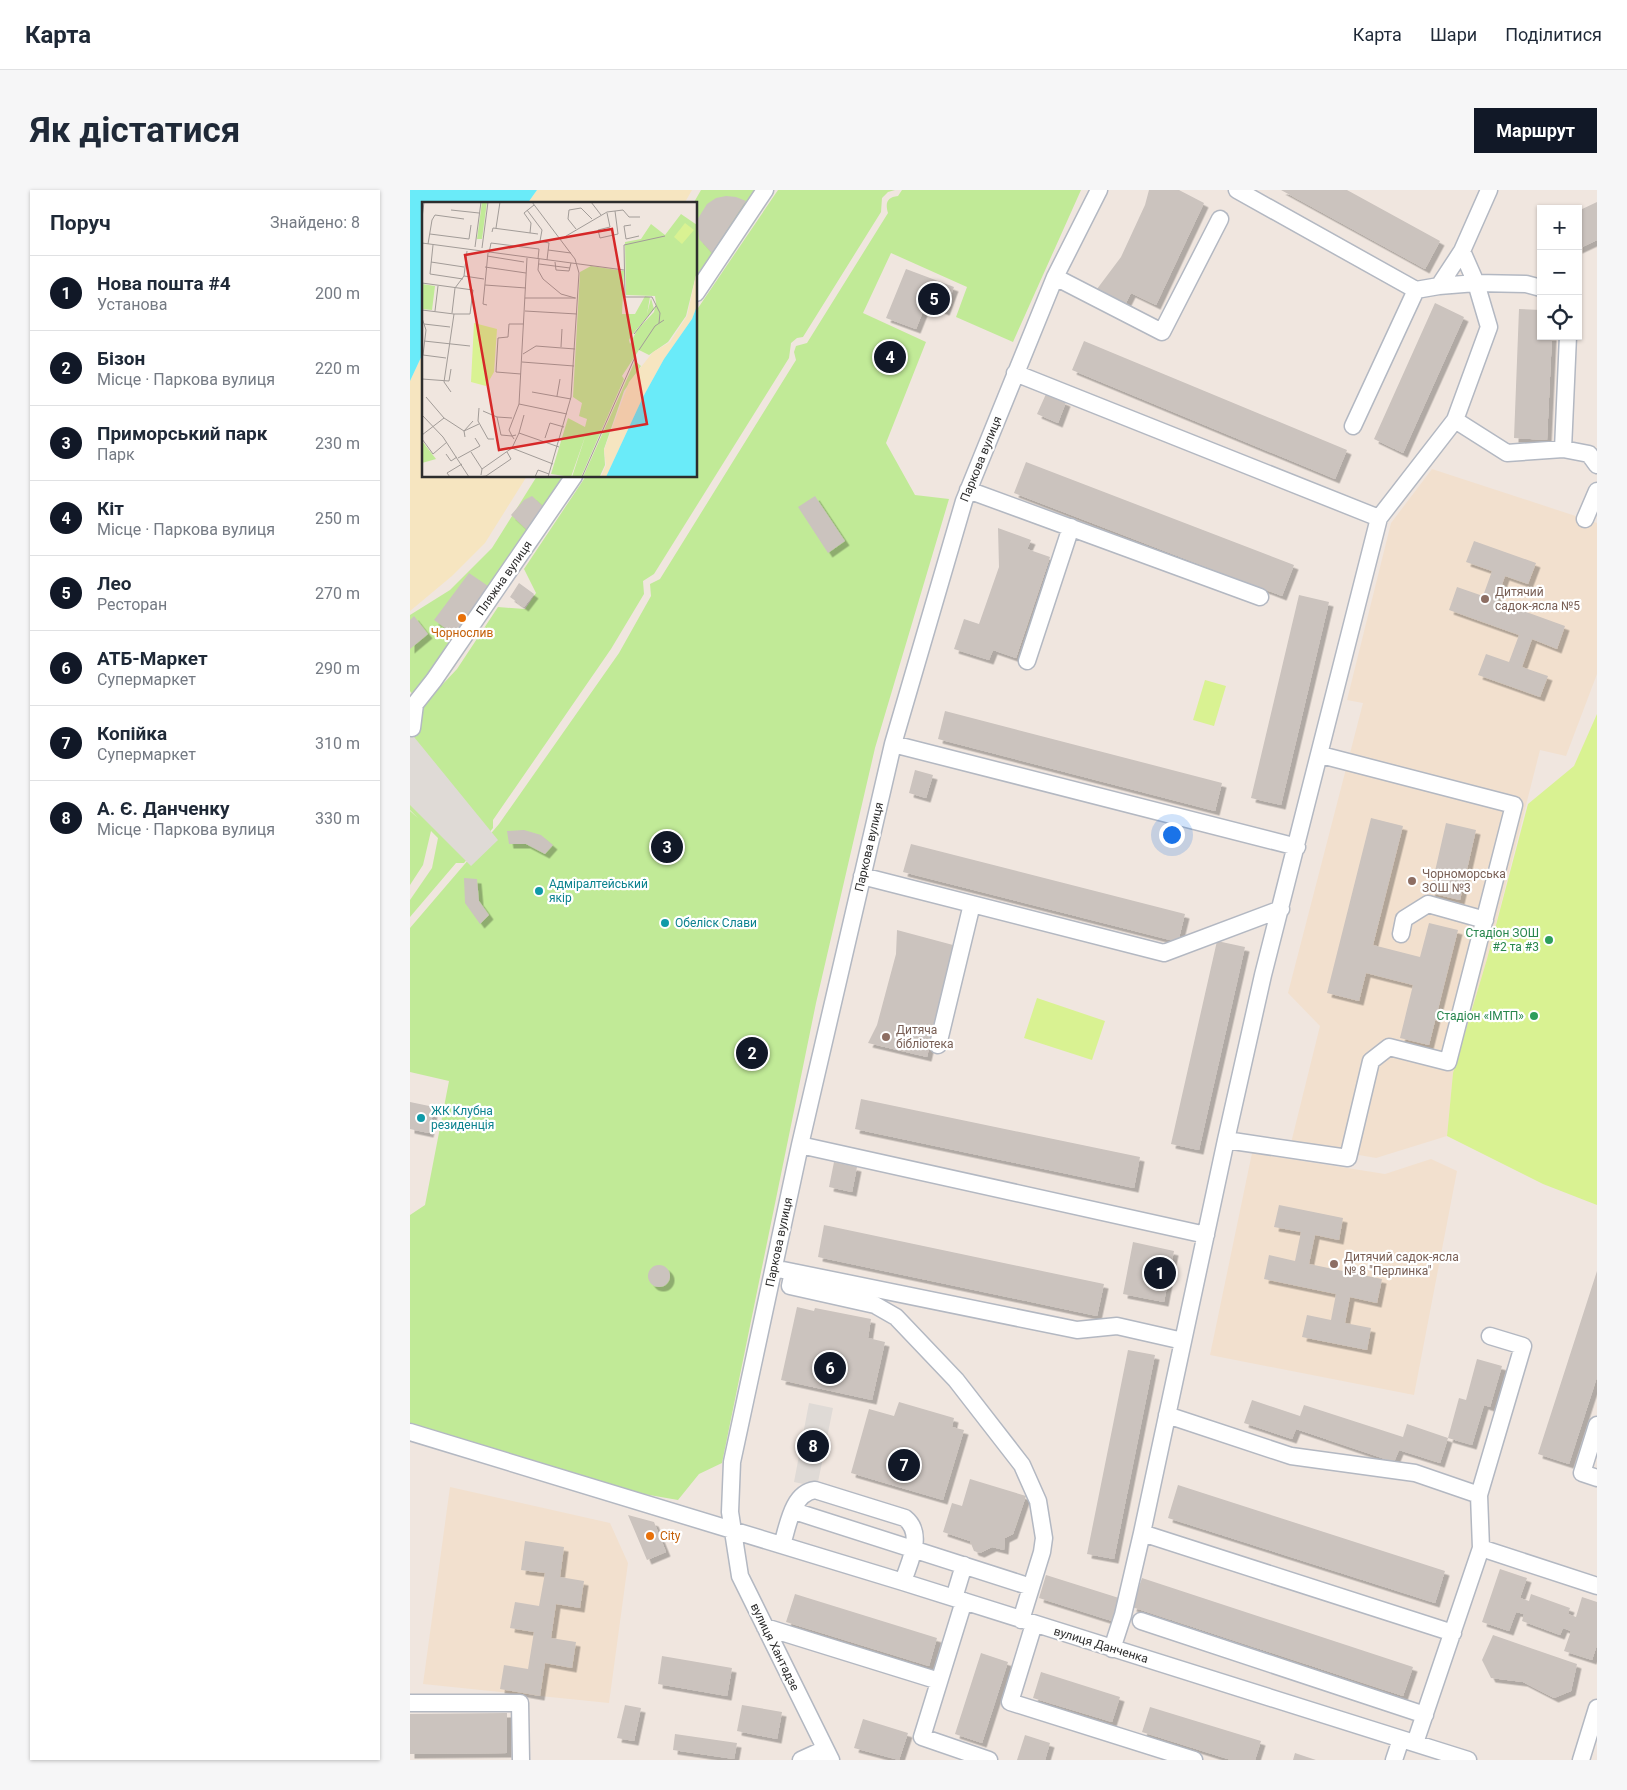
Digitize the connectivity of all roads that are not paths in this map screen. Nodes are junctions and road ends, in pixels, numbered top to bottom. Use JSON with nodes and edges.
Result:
{"nodes":[{"id":1,"x":766,"y":190,"type":"edge"},
{"id":2,"x":1099,"y":190,"type":"edge"},
{"id":3,"x":1237,"y":190,"type":"edge"},
{"id":4,"x":1489,"y":190,"type":"edge"},
{"id":5,"x":1220,"y":219,"type":"dead end"},
{"id":6,"x":1462,"y":251,"type":"junction"},
{"id":7,"x":1055,"y":277,"type":"junction"},
{"id":8,"x":1476,"y":284,"type":"junction"},
{"id":9,"x":1439,"y":286,"type":"junction"},
{"id":10,"x":1537,"y":287,"type":"edge"},
{"id":11,"x":698,"y":290,"type":"edge"},
{"id":12,"x":1416,"y":290,"type":"junction"},
{"id":13,"x":1568,"y":340,"type":"edge"},
{"id":14,"x":1015,"y":373,"type":"junction"},
{"id":15,"x":1455,"y":420,"type":"junction"},
{"id":16,"x":1353,"y":426,"type":"dead end"},
{"id":17,"x":1563,"y":450,"type":"junction"},
{"id":18,"x":1597,"y":465,"type":"edge"},
{"id":19,"x":573,"y":478,"type":"edge"},
{"id":20,"x":968,"y":490,"type":"junction"},
{"id":21,"x":1597,"y":490,"type":"edge"},
{"id":22,"x":1379,"y":518,"type":"junction"},
{"id":23,"x":1585,"y":519,"type":"dead end"},
{"id":24,"x":1071,"y":527,"type":"junction"},
{"id":25,"x":1260,"y":597,"type":"dead end"},
{"id":26,"x":1027,"y":661,"type":"dead end"},
{"id":27,"x":412,"y":728,"type":"dead end"},
{"id":28,"x":893,"y":744,"type":"junction"},
{"id":29,"x":1321,"y":755,"type":"junction"},
{"id":30,"x":1297,"y":847,"type":"junction"},
{"id":31,"x":862,"y":876,"type":"junction"},
{"id":32,"x":972,"y":904,"type":"junction"},
{"id":33,"x":1281,"y":909,"type":"junction"},
{"id":34,"x":1485,"y":920,"type":"junction"},
{"id":35,"x":1401,"y":934,"type":"dead end"},
{"id":36,"x":938,"y":1045,"type":"dead end"},
{"id":37,"x":1226,"y":1140,"type":"junction"},
{"id":38,"x":800,"y":1145,"type":"junction"},
{"id":39,"x":1206,"y":1235,"type":"junction"},
{"id":40,"x":774,"y":1268,"type":"junction"},
{"id":41,"x":793,"y":1272,"type":"junction"},
{"id":42,"x":1490,"y":1336,"type":"dead end"},
{"id":43,"x":1183,"y":1340,"type":"junction"},
{"id":44,"x":1167,"y":1415,"type":"junction"},
{"id":45,"x":1597,"y":1425,"type":"edge"},
{"id":46,"x":410,"y":1432,"type":"edge"},
{"id":47,"x":1597,"y":1478,"type":"edge"},
{"id":48,"x":1479,"y":1495,"type":"junction"},
{"id":49,"x":794,"y":1511,"type":"junction"},
{"id":50,"x":732,"y":1530,"type":"junction"},
{"id":51,"x":1142,"y":1533,"type":"junction"},
{"id":52,"x":782,"y":1545,"type":"junction"},
{"id":53,"x":1481,"y":1548,"type":"junction"},
{"id":54,"x":913,"y":1549,"type":"junction"},
{"id":55,"x":964,"y":1565,"type":"junction"},
{"id":56,"x":903,"y":1582,"type":"junction"},
{"id":57,"x":1597,"y":1586,"type":"edge"},
{"id":58,"x":1032,"y":1587,"type":"junction"},
{"id":59,"x":959,"y":1600,"type":"junction"},
{"id":60,"x":1141,"y":1621,"type":"dead end"},
{"id":61,"x":1028,"y":1622,"type":"junction"},
{"id":62,"x":765,"y":1627,"type":"junction"},
{"id":63,"x":1453,"y":1633,"type":"junction"},
{"id":64,"x":1112,"y":1648,"type":"junction"},
{"id":65,"x":939,"y":1681,"type":"junction"},
{"id":66,"x":410,"y":1703,"type":"edge"},
{"id":67,"x":1597,"y":1708,"type":"edge"},
{"id":68,"x":1425,"y":1715,"type":"junction"},
{"id":69,"x":1408,"y":1741,"type":"junction"},
{"id":70,"x":828,"y":1755,"type":"edge"},
{"id":71,"x":521,"y":1760,"type":"edge"},
{"id":72,"x":801,"y":1760,"type":"edge"},
{"id":73,"x":989,"y":1760,"type":"edge"},
{"id":74,"x":1194,"y":1760,"type":"edge"},
{"id":75,"x":1394,"y":1760,"type":"edge"},
{"id":76,"x":1468,"y":1760,"type":"edge"},
{"id":77,"x":1580,"y":1760,"type":"edge"}],
"edges":[{"from":1,"to":11,"type":"street"},
{"from":2,"to":7,"type":"street","name":"Паркова вулиця"},
{"from":3,"to":12,"type":"street"},
{"from":4,"to":6,"type":"street"},
{"from":5,"to":7,"type":"street"},
{"from":6,"to":8,"type":"street"},
{"from":6,"to":9,"type":"street"},
{"from":7,"to":14,"type":"street","name":"Паркова вулиця"},
{"from":8,"to":9,"type":"street"},
{"from":8,"to":10,"type":"street"},
{"from":8,"to":15,"type":"street"},
{"from":9,"to":12,"type":"street"},
{"from":12,"to":16,"type":"street"},
{"from":13,"to":17,"type":"street"},
{"from":14,"to":20,"type":"street","name":"Паркова вулиця"},
{"from":14,"to":22,"type":"street"},
{"from":15,"to":17,"type":"street"},
{"from":15,"to":22,"type":"street"},
{"from":17,"to":18,"type":"street"},
{"from":19,"to":27,"type":"street","name":"Пляжна вулиця"},
{"from":20,"to":24,"type":"street"},
{"from":20,"to":28,"type":"street","name":"Паркова вулиця"},
{"from":21,"to":23,"type":"street"},
{"from":22,"to":29,"type":"street"},
{"from":24,"to":25,"type":"street"},
{"from":24,"to":26,"type":"street"},
{"from":28,"to":30,"type":"street"},
{"from":28,"to":31,"type":"street","name":"Паркова вулиця"},
{"from":29,"to":30,"type":"street"},
{"from":29,"to":34,"type":"street"},
{"from":30,"to":33,"type":"street"},
{"from":31,"to":32,"type":"street"},
{"from":31,"to":38,"type":"street","name":"Паркова вулиця"},
{"from":32,"to":33,"type":"street"},
{"from":32,"to":36,"type":"street"},
{"from":33,"to":37,"type":"street"},
{"from":34,"to":35,"type":"street"},
{"from":34,"to":37,"type":"street"},
{"from":37,"to":39,"type":"street"},
{"from":38,"to":39,"type":"street"},
{"from":38,"to":40,"type":"street","name":"Паркова вулиця"},
{"from":39,"to":43,"type":"street"},
{"from":40,"to":41,"type":"street"},
{"from":40,"to":50,"type":"street","name":"Паркова вулиця"},
{"from":41,"to":43,"type":"street"},
{"from":41,"to":58,"type":"street"},
{"from":42,"to":48,"type":"street"},
{"from":43,"to":44,"type":"street"},
{"from":44,"to":48,"type":"street"},
{"from":44,"to":51,"type":"street"},
{"from":45,"to":47,"type":"street"},
{"from":46,"to":50,"type":"street","name":"вулиця Данченка"},
{"from":48,"to":53,"type":"street"},
{"from":49,"to":52,"type":"street"},
{"from":49,"to":54,"type":"street"},
{"from":49,"to":54,"type":"street"},
{"from":50,"to":52,"type":"street","name":"вулиця Данченка"},
{"from":50,"to":62,"type":"street","name":"вулиця Хантадзе"},
{"from":51,"to":63,"type":"street"},
{"from":51,"to":64,"type":"street"},
{"from":52,"to":56,"type":"street","name":"вулиця Данченка"},
{"from":53,"to":57,"type":"street"},
{"from":53,"to":63,"type":"street"},
{"from":54,"to":55,"type":"street"},
{"from":54,"to":56,"type":"street"},
{"from":55,"to":58,"type":"street"},
{"from":55,"to":59,"type":"street"},
{"from":56,"to":59,"type":"street","name":"вулиця Данченка"},
{"from":58,"to":61,"type":"street"},
{"from":59,"to":61,"type":"street","name":"вулиця Данченка"},
{"from":59,"to":65,"type":"street"},
{"from":60,"to":68,"type":"street"},
{"from":61,"to":64,"type":"street","name":"вулиця Данченка"},
{"from":61,"to":74,"type":"street"},
{"from":62,"to":65,"type":"street"},
{"from":62,"to":70,"type":"street","name":"вулиця Хантадзе"},
{"from":63,"to":68,"type":"street"},
{"from":64,"to":69,"type":"street","name":"вулиця Данченка"},
{"from":65,"to":73,"type":"street"},
{"from":66,"to":71,"type":"street"},
{"from":67,"to":77,"type":"street"},
{"from":68,"to":69,"type":"street"},
{"from":69,"to":75,"type":"street"},
{"from":69,"to":76,"type":"street","name":"вулиця Данченка"},
{"from":70,"to":72,"type":"street"}]}
